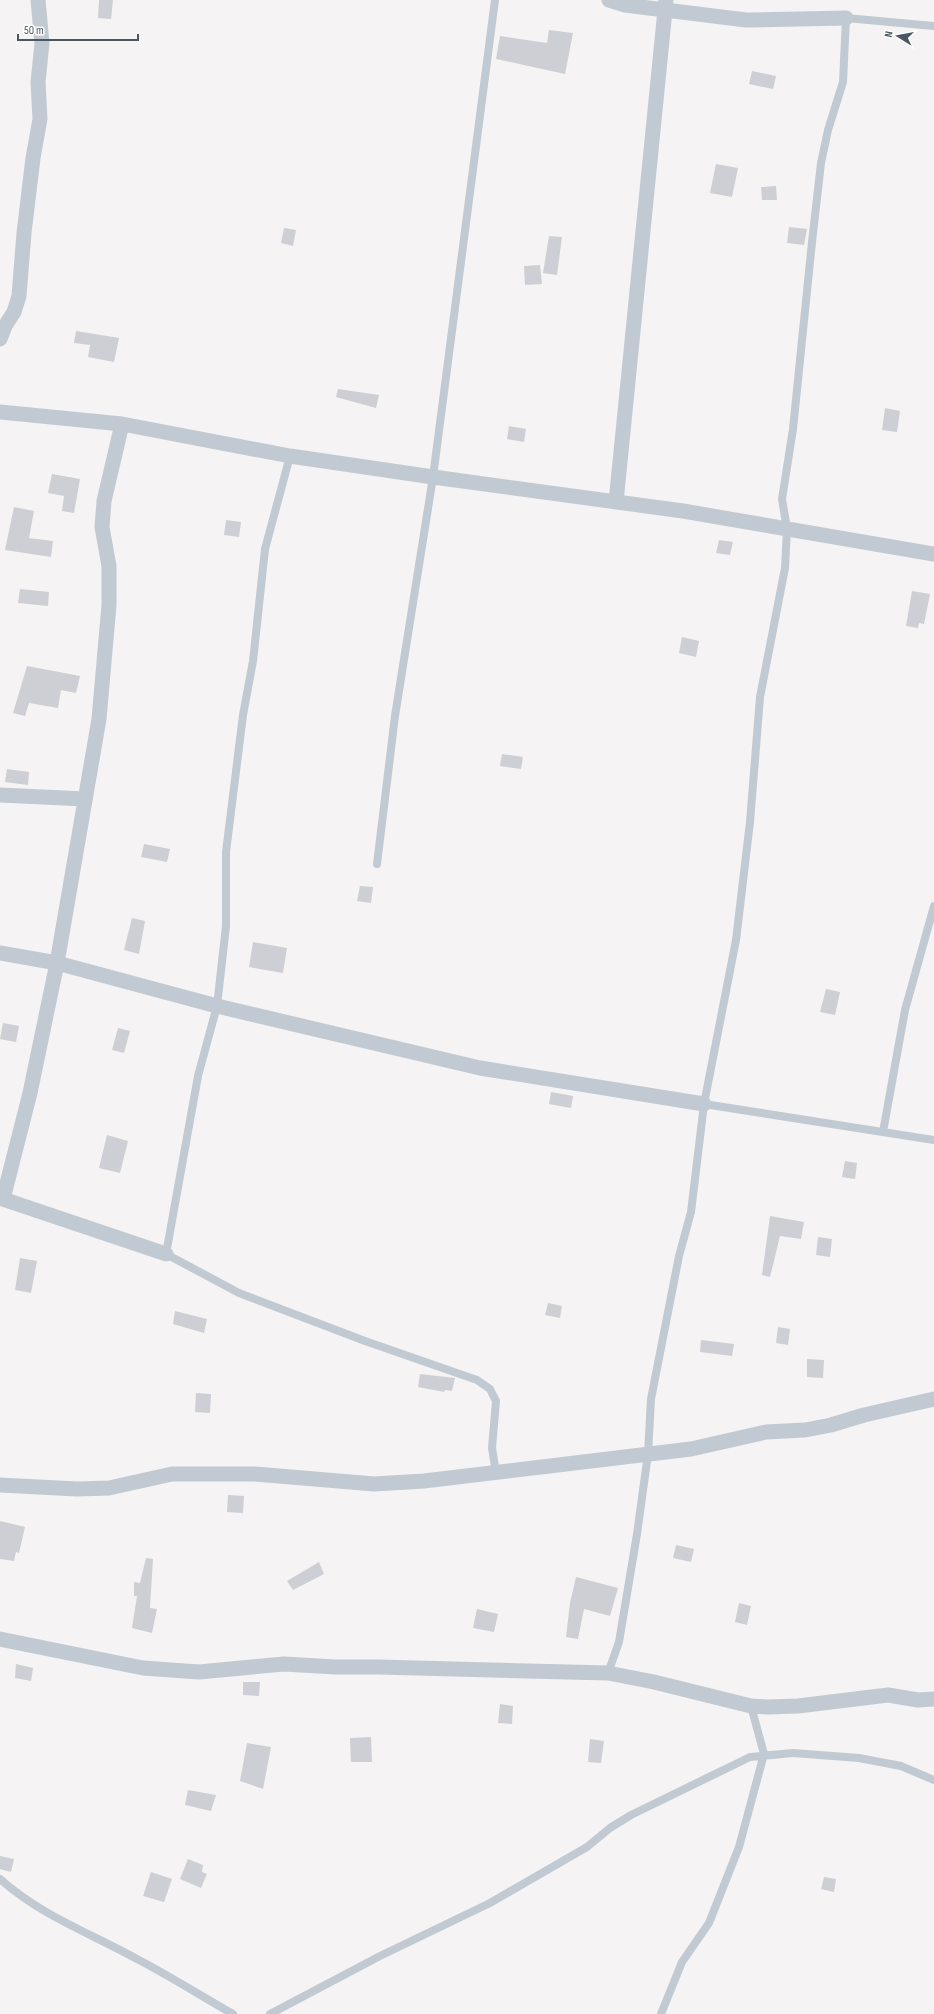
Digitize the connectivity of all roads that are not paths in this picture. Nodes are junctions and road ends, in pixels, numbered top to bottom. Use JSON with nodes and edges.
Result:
{"nodes":[{"id":1,"x":38,"y":0,"type":"edge"},
{"id":2,"x":495,"y":0,"type":"edge"},
{"id":3,"x":609,"y":0,"type":"edge"},
{"id":4,"x":665,"y":5,"type":"edge"},
{"id":5,"x":846,"y":18,"type":"junction"},
{"id":6,"x":934,"y":26,"type":"edge"},
{"id":7,"x":0,"y":339,"type":"edge"},
{"id":8,"x":0,"y":412,"type":"edge"},
{"id":9,"x":122,"y":424,"type":"junction"},
{"id":10,"x":290,"y":456,"type":"junction"},
{"id":11,"x":433,"y":477,"type":"junction"},
{"id":12,"x":616,"y":502,"type":"junction"},
{"id":13,"x":787,"y":529,"type":"junction"},
{"id":14,"x":934,"y":554,"type":"edge"},
{"id":15,"x":0,"y":795,"type":"edge"},
{"id":16,"x":85,"y":799,"type":"junction"},
{"id":17,"x":378,"y":864,"type":"dead end"},
{"id":18,"x":934,"y":906,"type":"edge"},
{"id":19,"x":0,"y":953,"type":"edge"},
{"id":20,"x":57,"y":963,"type":"junction"},
{"id":21,"x":217,"y":1006,"type":"junction"},
{"id":22,"x":704,"y":1104,"type":"junction"},
{"id":23,"x":883,"y":1132,"type":"junction"},
{"id":24,"x":934,"y":1140,"type":"edge"},
{"id":25,"x":1,"y":1199,"type":"edge"},
{"id":26,"x":166,"y":1254,"type":"junction"},
{"id":27,"x":934,"y":1399,"type":"edge"},
{"id":28,"x":648,"y":1454,"type":"junction"},
{"id":29,"x":496,"y":1474,"type":"junction"},
{"id":30,"x":0,"y":1486,"type":"edge"},
{"id":31,"x":0,"y":1639,"type":"edge"},
{"id":32,"x":608,"y":1673,"type":"junction"},
{"id":33,"x":934,"y":1699,"type":"edge"},
{"id":34,"x":751,"y":1706,"type":"junction"},
{"id":35,"x":764,"y":1754,"type":"junction"},
{"id":36,"x":934,"y":1780,"type":"edge"},
{"id":37,"x":0,"y":1879,"type":"edge"},
{"id":38,"x":233,"y":2014,"type":"edge"},
{"id":39,"x":270,"y":2014,"type":"edge"},
{"id":40,"x":661,"y":2014,"type":"edge"}],
"edges":[{"from":1,"to":7,"type":"street"},
{"from":2,"to":11,"type":"lane"},
{"from":3,"to":4,"type":"street"},
{"from":4,"to":5,"type":"street"},
{"from":4,"to":12,"type":"street"},
{"from":5,"to":6,"type":"lane"},
{"from":5,"to":13,"type":"lane"},
{"from":8,"to":9,"type":"street"},
{"from":9,"to":10,"type":"street"},
{"from":9,"to":16,"type":"street"},
{"from":10,"to":11,"type":"street"},
{"from":10,"to":21,"type":"lane"},
{"from":11,"to":12,"type":"street"},
{"from":11,"to":17,"type":"lane"},
{"from":12,"to":13,"type":"street"},
{"from":13,"to":14,"type":"street"},
{"from":13,"to":22,"type":"lane"},
{"from":15,"to":16,"type":"street"},
{"from":16,"to":20,"type":"street"},
{"from":18,"to":23,"type":"lane"},
{"from":19,"to":20,"type":"street"},
{"from":20,"to":21,"type":"street"},
{"from":20,"to":25,"type":"street"},
{"from":21,"to":22,"type":"street"},
{"from":21,"to":26,"type":"lane"},
{"from":22,"to":23,"type":"lane"},
{"from":22,"to":28,"type":"lane"},
{"from":23,"to":24,"type":"lane"},
{"from":25,"to":26,"type":"street"},
{"from":26,"to":29,"type":"lane"},
{"from":27,"to":28,"type":"street"},
{"from":28,"to":29,"type":"street"},
{"from":28,"to":32,"type":"lane"},
{"from":29,"to":30,"type":"street"},
{"from":31,"to":32,"type":"street"},
{"from":32,"to":34,"type":"street"},
{"from":33,"to":34,"type":"street"},
{"from":34,"to":35,"type":"lane"},
{"from":35,"to":36,"type":"lane"},
{"from":35,"to":39,"type":"lane"},
{"from":35,"to":40,"type":"lane"},
{"from":37,"to":38,"type":"lane"}]}
